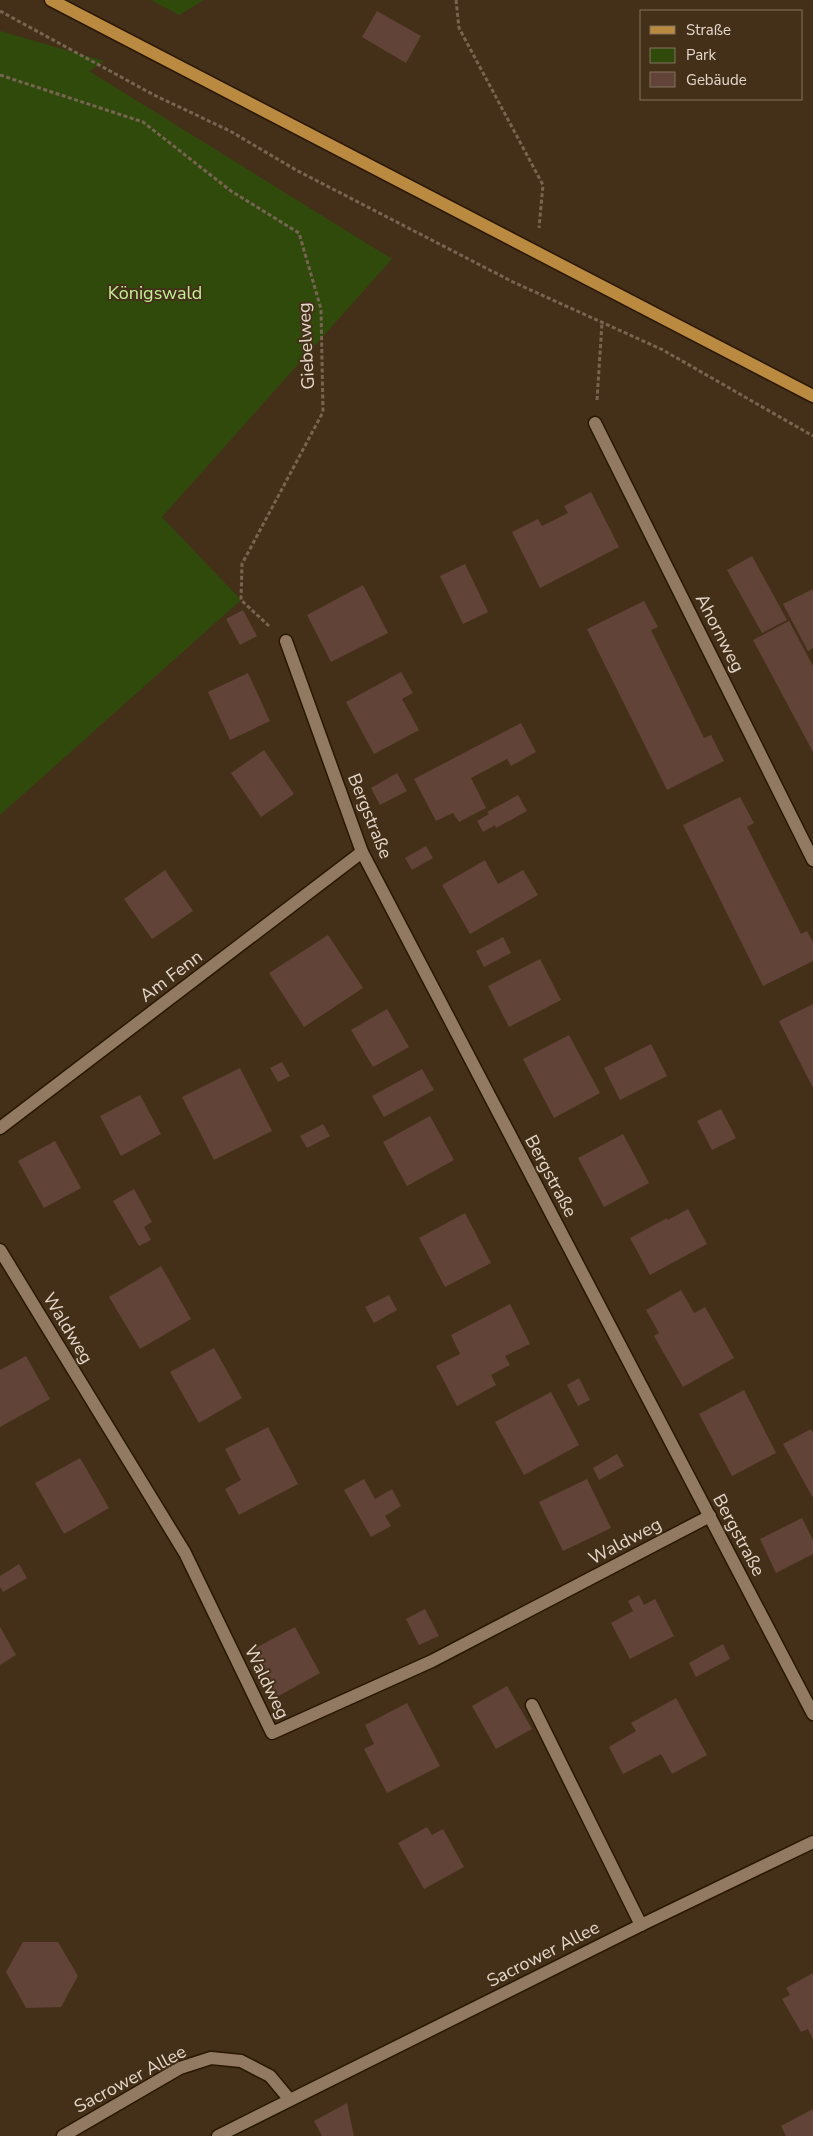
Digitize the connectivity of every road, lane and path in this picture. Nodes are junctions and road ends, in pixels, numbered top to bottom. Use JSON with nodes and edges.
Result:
{"nodes":[{"id":1,"x":51,"y":0,"type":"edge"},
{"id":2,"x":456,"y":0,"type":"edge"},
{"id":3,"x":0,"y":11,"type":"edge"},
{"id":4,"x":0,"y":75,"type":"edge"},
{"id":5,"x":536,"y":252,"type":"junction"},
{"id":6,"x":602,"y":323,"type":"junction"},
{"id":7,"x":813,"y":396,"type":"edge"},
{"id":8,"x":595,"y":423,"type":"joint"},
{"id":9,"x":813,"y":436,"type":"edge"},
{"id":10,"x":286,"y":641,"type":"joint"},
{"id":11,"x":808,"y":837,"type":"edge"},
{"id":12,"x":362,"y":852,"type":"junction"},
{"id":13,"x":813,"y":860,"type":"edge"},
{"id":14,"x":0,"y":1128,"type":"edge"},
{"id":15,"x":0,"y":1250,"type":"edge"},
{"id":16,"x":710,"y":1516,"type":"junction"},
{"id":17,"x":532,"y":1704,"type":"dead end"},
{"id":18,"x":813,"y":1714,"type":"edge"},
{"id":19,"x":813,"y":1842,"type":"edge"},
{"id":20,"x":641,"y":1925,"type":"junction"},
{"id":21,"x":290,"y":2100,"type":"junction"},
{"id":22,"x":63,"y":2136,"type":"edge"},
{"id":23,"x":218,"y":2136,"type":"edge"}],
"edges":[{"from":1,"to":5,"type":"main road"},
{"from":2,"to":5,"type":"path"},
{"from":3,"to":6,"type":"path"},
{"from":4,"to":10,"type":"path","name":"Giebelweg"},
{"from":5,"to":7,"type":"main road"},
{"from":6,"to":8,"type":"path"},
{"from":6,"to":9,"type":"path"},
{"from":8,"to":11,"type":"street","name":"Ahornweg"},
{"from":10,"to":12,"type":"street","name":"Bergstraße"},
{"from":11,"to":13,"type":"street","name":"Ahornweg"},
{"from":12,"to":14,"type":"street","name":"Am Fenn"},
{"from":12,"to":16,"type":"street","name":"Bergstraße"},
{"from":15,"to":16,"type":"street","name":"Waldweg"},
{"from":16,"to":18,"type":"street","name":"Bergstraße"},
{"from":17,"to":20,"type":"street"},
{"from":19,"to":20,"type":"street","name":"Sacrower Allee"},
{"from":20,"to":21,"type":"street","name":"Sacrower Allee"},
{"from":21,"to":22,"type":"street","name":"Sacrower Allee"},
{"from":21,"to":23,"type":"street","name":"Sacrower Allee"}]}
